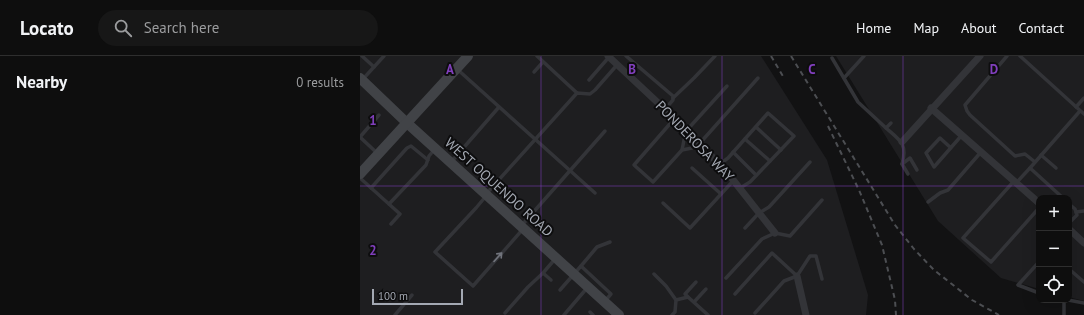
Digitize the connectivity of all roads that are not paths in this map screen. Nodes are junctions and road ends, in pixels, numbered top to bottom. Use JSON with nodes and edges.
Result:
{"nodes":[{"id":1,"x":362,"y":56,"type":"edge"},
{"id":2,"x":384,"y":56,"type":"edge"},
{"id":3,"x":468,"y":56,"type":"edge"},
{"id":4,"x":537,"y":56,"type":"edge"},
{"id":5,"x":609,"y":56,"type":"edge"},
{"id":6,"x":626,"y":56,"type":"edge"},
{"id":7,"x":715,"y":56,"type":"edge"},
{"id":8,"x":864,"y":56,"type":"edge"},
{"id":9,"x":980,"y":56,"type":"edge"},
{"id":10,"x":1007,"y":56,"type":"edge"},
{"id":11,"x":1020,"y":56,"type":"edge"},
{"id":12,"x":832,"y":58,"type":"dead end"},
{"id":13,"x":543,"y":62,"type":"junction"},
{"id":14,"x":617,"y":65,"type":"junction"},
{"id":15,"x":374,"y":67,"type":"junction"},
{"id":16,"x":456,"y":68,"type":"junction"},
{"id":17,"x":534,"y":72,"type":"dead end"},
{"id":18,"x":758,"y":78,"type":"dead end"},
{"id":19,"x":844,"y":78,"type":"junction"},
{"id":20,"x":361,"y":79,"type":"edge"},
{"id":21,"x":589,"y":80,"type":"dead end"},
{"id":22,"x":728,"y":86,"type":"dead end"},
{"id":23,"x":577,"y":93,"type":"junction"},
{"id":24,"x":674,"y":98,"type":"junction"},
{"id":25,"x":1084,"y":98,"type":"edge"},
{"id":26,"x":1076,"y":107,"type":"junction"},
{"id":27,"x":499,"y":108,"type":"junction"},
{"id":28,"x":931,"y":108,"type":"junction"},
{"id":29,"x":665,"y":109,"type":"junction"},
{"id":30,"x":1080,"y":111,"type":"junction"},
{"id":31,"x":1084,"y":114,"type":"edge"},
{"id":32,"x":379,"y":115,"type":"dead end"},
{"id":33,"x":675,"y":118,"type":"junction"},
{"id":34,"x":891,"y":122,"type":"dead end"},
{"id":35,"x":407,"y":123,"type":"junction"},
{"id":36,"x":756,"y":127,"type":"junction"},
{"id":37,"x":886,"y":128,"type":"junction"},
{"id":38,"x":687,"y":130,"type":"junction"},
{"id":39,"x":605,"y":131,"type":"dead end"},
{"id":40,"x":962,"y":135,"type":"junction"},
{"id":41,"x":361,"y":138,"type":"edge"},
{"id":42,"x":535,"y":139,"type":"junction"},
{"id":43,"x":745,"y":139,"type":"junction"},
{"id":44,"x":699,"y":142,"type":"junction"},
{"id":45,"x":902,"y":142,"type":"junction"},
{"id":46,"x":360,"y":144,"type":"edge"},
{"id":47,"x":436,"y":148,"type":"junction"},
{"id":48,"x":950,"y":148,"type":"junction"},
{"id":49,"x":682,"y":150,"type":"junction"},
{"id":50,"x":781,"y":150,"type":"junction"},
{"id":51,"x":733,"y":152,"type":"junction"},
{"id":52,"x":981,"y":152,"type":"junction"},
{"id":53,"x":378,"y":154,"type":"junction"},
{"id":54,"x":1041,"y":155,"type":"junction"},
{"id":55,"x":428,"y":160,"type":"junction"},
{"id":56,"x":770,"y":161,"type":"junction"},
{"id":57,"x":451,"y":162,"type":"junction"},
{"id":58,"x":810,"y":162,"type":"dead end"},
{"id":59,"x":1035,"y":162,"type":"junction"},
{"id":60,"x":720,"y":164,"type":"junction"},
{"id":61,"x":902,"y":164,"type":"junction"},
{"id":62,"x":692,"y":168,"type":"dead end"},
{"id":63,"x":1030,"y":168,"type":"junction"},
{"id":64,"x":1056,"y":168,"type":"dead end"},
{"id":65,"x":917,"y":170,"type":"dead end"},
{"id":66,"x":570,"y":171,"type":"junction"},
{"id":67,"x":360,"y":174,"type":"edge"},
{"id":68,"x":908,"y":174,"type":"dead end"},
{"id":69,"x":756,"y":175,"type":"junction"},
{"id":70,"x":360,"y":178,"type":"edge"},
{"id":71,"x":734,"y":180,"type":"junction"},
{"id":72,"x":1015,"y":182,"type":"junction"},
{"id":73,"x":371,"y":188,"type":"junction"},
{"id":74,"x":740,"y":188,"type":"junction"},
{"id":75,"x":596,"y":193,"type":"dead end"},
{"id":76,"x":486,"y":194,"type":"junction"},
{"id":77,"x":721,"y":194,"type":"junction"},
{"id":78,"x":1060,"y":195,"type":"edge"},
{"id":79,"x":822,"y":200,"type":"dead end"},
{"id":80,"x":1036,"y":200,"type":"edge"},
{"id":81,"x":928,"y":202,"type":"dead end"},
{"id":82,"x":389,"y":204,"type":"junction"},
{"id":83,"x":663,"y":204,"type":"dead end"},
{"id":84,"x":1072,"y":206,"type":"edge"},
{"id":85,"x":1036,"y":211,"type":"edge"},
{"id":86,"x":1084,"y":211,"type":"edge"},
{"id":87,"x":1076,"y":212,"type":"junction"},
{"id":88,"x":759,"y":213,"type":"junction"},
{"id":89,"x":1072,"y":220,"type":"edge"},
{"id":90,"x":391,"y":224,"type":"dead end"},
{"id":91,"x":522,"y":227,"type":"junction"},
{"id":92,"x":745,"y":228,"type":"dead end"},
{"id":93,"x":1071,"y":231,"type":"edge"},
{"id":94,"x":775,"y":233,"type":"junction"},
{"id":95,"x":610,"y":242,"type":"dead end"},
{"id":96,"x":1084,"y":243,"type":"edge"},
{"id":97,"x":556,"y":258,"type":"junction"},
{"id":98,"x":1036,"y":265,"type":"edge"},
{"id":99,"x":577,"y":270,"type":"junction"},
{"id":100,"x":1072,"y":272,"type":"edge"},
{"id":101,"x":543,"y":273,"type":"junction"},
{"id":102,"x":654,"y":274,"type":"dead end"},
{"id":103,"x":798,"y":276,"type":"junction"},
{"id":104,"x":726,"y":278,"type":"dead end"},
{"id":105,"x":822,"y":279,"type":"dead end"},
{"id":106,"x":551,"y":280,"type":"dead end"},
{"id":107,"x":696,"y":282,"type":"dead end"},
{"id":108,"x":1084,"y":282,"type":"edge"},
{"id":109,"x":588,"y":287,"type":"junction"},
{"id":110,"x":560,"y":290,"type":"dead end"},
{"id":111,"x":706,"y":290,"type":"dead end"},
{"id":112,"x":1036,"y":292,"type":"edge"},
{"id":113,"x":735,"y":294,"type":"dead end"},
{"id":114,"x":412,"y":295,"type":"dead end"},
{"id":115,"x":688,"y":297,"type":"junction"},
{"id":116,"x":676,"y":300,"type":"junction"},
{"id":117,"x":604,"y":301,"type":"junction"},
{"id":118,"x":1072,"y":301,"type":"edge"},
{"id":119,"x":694,"y":302,"type":"junction"},
{"id":120,"x":1064,"y":303,"type":"edge"},
{"id":121,"x":1084,"y":303,"type":"edge"},
{"id":122,"x":590,"y":312,"type":"dead end"},
{"id":123,"x":505,"y":313,"type":"dead end"},
{"id":124,"x":614,"y":313,"type":"edge"},
{"id":125,"x":755,"y":313,"type":"dead end"},
{"id":126,"x":395,"y":315,"type":"edge"},
{"id":127,"x":564,"y":315,"type":"edge"},
{"id":128,"x":593,"y":315,"type":"edge"},
{"id":129,"x":672,"y":315,"type":"edge"},
{"id":130,"x":708,"y":315,"type":"edge"},
{"id":131,"x":806,"y":315,"type":"edge"},
{"id":132,"x":1064,"y":315,"type":"edge"}],
"edges":[{"from":1,"to":15,"type":"lane"},
{"from":2,"to":15,"type":"lane"},
{"from":3,"to":16,"type":"street"},
{"from":4,"to":13,"type":"lane"},
{"from":5,"to":14,"type":"street","name":"PONDEROSA WAY"},
{"from":5,"to":21,"type":"lane"},
{"from":6,"to":24,"type":"lane"},
{"from":7,"to":24,"type":"lane"},
{"from":8,"to":19,"type":"lane"},
{"from":9,"to":28,"type":"street"},
{"from":10,"to":59,"type":"lane"},
{"from":11,"to":26,"type":"lane"},
{"from":12,"to":19,"type":"lane"},
{"from":13,"to":17,"type":"lane"},
{"from":13,"to":23,"type":"lane"},
{"from":14,"to":23,"type":"lane"},
{"from":14,"to":29,"type":"street","name":"PONDEROSA WAY"},
{"from":15,"to":20,"type":"lane"},
{"from":16,"to":27,"type":"lane"},
{"from":16,"to":35,"type":"street"},
{"from":18,"to":44,"type":"lane"},
{"from":19,"to":37,"type":"lane"},
{"from":20,"to":35,"type":"street","name":"WEST OQUENDO ROAD"},
{"from":22,"to":38,"type":"lane"},
{"from":23,"to":42,"type":"lane"},
{"from":24,"to":29,"type":"lane"},
{"from":25,"to":26,"type":"lane"},
{"from":26,"to":30,"type":"lane"},
{"from":27,"to":42,"type":"lane"},
{"from":27,"to":57,"type":"lane"},
{"from":28,"to":40,"type":"street"},
{"from":28,"to":45,"type":"street"},
{"from":29,"to":33,"type":"street","name":"PONDEROSA WAY"},
{"from":30,"to":31,"type":"lane"},
{"from":30,"to":54,"type":"lane"},
{"from":32,"to":41,"type":"lane"},
{"from":33,"to":38,"type":"street","name":"PONDEROSA WAY"},
{"from":33,"to":49,"type":"lane"},
{"from":34,"to":37,"type":"lane"},
{"from":35,"to":47,"type":"street","name":"WEST OQUENDO ROAD"},
{"from":35,"to":53,"type":"street"},
{"from":36,"to":43,"type":"lane"},
{"from":36,"to":50,"type":"lane"},
{"from":36,"to":50,"type":"lane"},
{"from":37,"to":45,"type":"lane"},
{"from":38,"to":44,"type":"street","name":"PONDEROSA WAY"},
{"from":38,"to":49,"type":"lane"},
{"from":39,"to":66,"type":"lane"},
{"from":40,"to":48,"type":"lane"},
{"from":40,"to":52,"type":"street"},
{"from":41,"to":46,"type":"lane"},
{"from":41,"to":53,"type":"lane"},
{"from":42,"to":66,"type":"lane"},
{"from":42,"to":76,"type":"lane"},
{"from":43,"to":51,"type":"lane"},
{"from":43,"to":56,"type":"lane"},
{"from":44,"to":49,"type":"lane"},
{"from":44,"to":60,"type":"street","name":"PONDEROSA WAY"},
{"from":45,"to":61,"type":"lane"},
{"from":47,"to":55,"type":"lane"},
{"from":47,"to":57,"type":"street","name":"WEST OQUENDO ROAD"},
{"from":48,"to":48,"type":"lane"},
{"from":50,"to":56,"type":"lane"},
{"from":51,"to":60,"type":"lane"},
{"from":51,"to":69,"type":"lane"},
{"from":52,"to":72,"type":"street"},
{"from":52,"to":81,"type":"lane"},
{"from":53,"to":67,"type":"street"},
{"from":54,"to":59,"type":"lane"},
{"from":54,"to":64,"type":"lane"},
{"from":55,"to":73,"type":"lane"},
{"from":55,"to":82,"type":"lane"},
{"from":56,"to":69,"type":"lane"},
{"from":57,"to":76,"type":"street","name":"WEST OQUENDO ROAD"},
{"from":58,"to":88,"type":"lane"},
{"from":59,"to":63,"type":"lane"},
{"from":60,"to":71,"type":"street","name":"PONDEROSA WAY"},
{"from":61,"to":65,"type":"lane"},
{"from":61,"to":68,"type":"lane"},
{"from":62,"to":77,"type":"lane"},
{"from":63,"to":72,"type":"lane"},
{"from":63,"to":78,"type":"lane"},
{"from":66,"to":75,"type":"lane"},
{"from":66,"to":91,"type":"lane"},
{"from":69,"to":74,"type":"lane"},
{"from":70,"to":73,"type":"lane"},
{"from":71,"to":74,"type":"street","name":"PONDEROSA WAY"},
{"from":71,"to":77,"type":"lane"},
{"from":72,"to":80,"type":"street"},
{"from":72,"to":85,"type":"lane"},
{"from":73,"to":82,"type":"lane"},
{"from":74,"to":88,"type":"street","name":"PONDEROSA WAY"},
{"from":76,"to":91,"type":"street","name":"WEST OQUENDO ROAD"},
{"from":76,"to":91,"type":"lane","one_way":true},
{"from":77,"to":83,"type":"lane"},
{"from":79,"to":94,"type":"lane"},
{"from":82,"to":90,"type":"lane"},
{"from":84,"to":87,"type":"lane"},
{"from":86,"to":87,"type":"lane"},
{"from":87,"to":89,"type":"lane"},
{"from":88,"to":92,"type":"lane"},
{"from":88,"to":94,"type":"street","name":"PONDEROSA WAY"},
{"from":91,"to":97,"type":"street","name":"WEST OQUENDO ROAD"},
{"from":93,"to":96,"type":"street"},
{"from":94,"to":104,"type":"lane"},
{"from":95,"to":99,"type":"lane"},
{"from":97,"to":99,"type":"street","name":"WEST OQUENDO ROAD"},
{"from":97,"to":101,"type":"lane"},
{"from":98,"to":112,"type":"lane"},
{"from":99,"to":109,"type":"street","name":"WEST OQUENDO ROAD"},
{"from":99,"to":110,"type":"lane"},
{"from":99,"to":117,"type":"lane"},
{"from":100,"to":108,"type":"lane"},
{"from":101,"to":106,"type":"lane"},
{"from":101,"to":123,"type":"lane"},
{"from":102,"to":116,"type":"lane"},
{"from":103,"to":105,"type":"lane"},
{"from":103,"to":113,"type":"lane"},
{"from":103,"to":125,"type":"lane"},
{"from":103,"to":131,"type":"street"},
{"from":107,"to":115,"type":"lane"},
{"from":109,"to":117,"type":"street","name":"WEST OQUENDO ROAD"},
{"from":109,"to":127,"type":"lane"},
{"from":111,"to":119,"type":"lane"},
{"from":114,"to":126,"type":"lane"},
{"from":115,"to":116,"type":"lane"},
{"from":115,"to":119,"type":"lane"},
{"from":116,"to":129,"type":"lane"},
{"from":117,"to":124,"type":"street","name":"WEST OQUENDO ROAD"},
{"from":118,"to":121,"type":"lane"},
{"from":119,"to":130,"type":"lane"},
{"from":120,"to":132,"type":"lane"},
{"from":122,"to":128,"type":"lane"}]}
